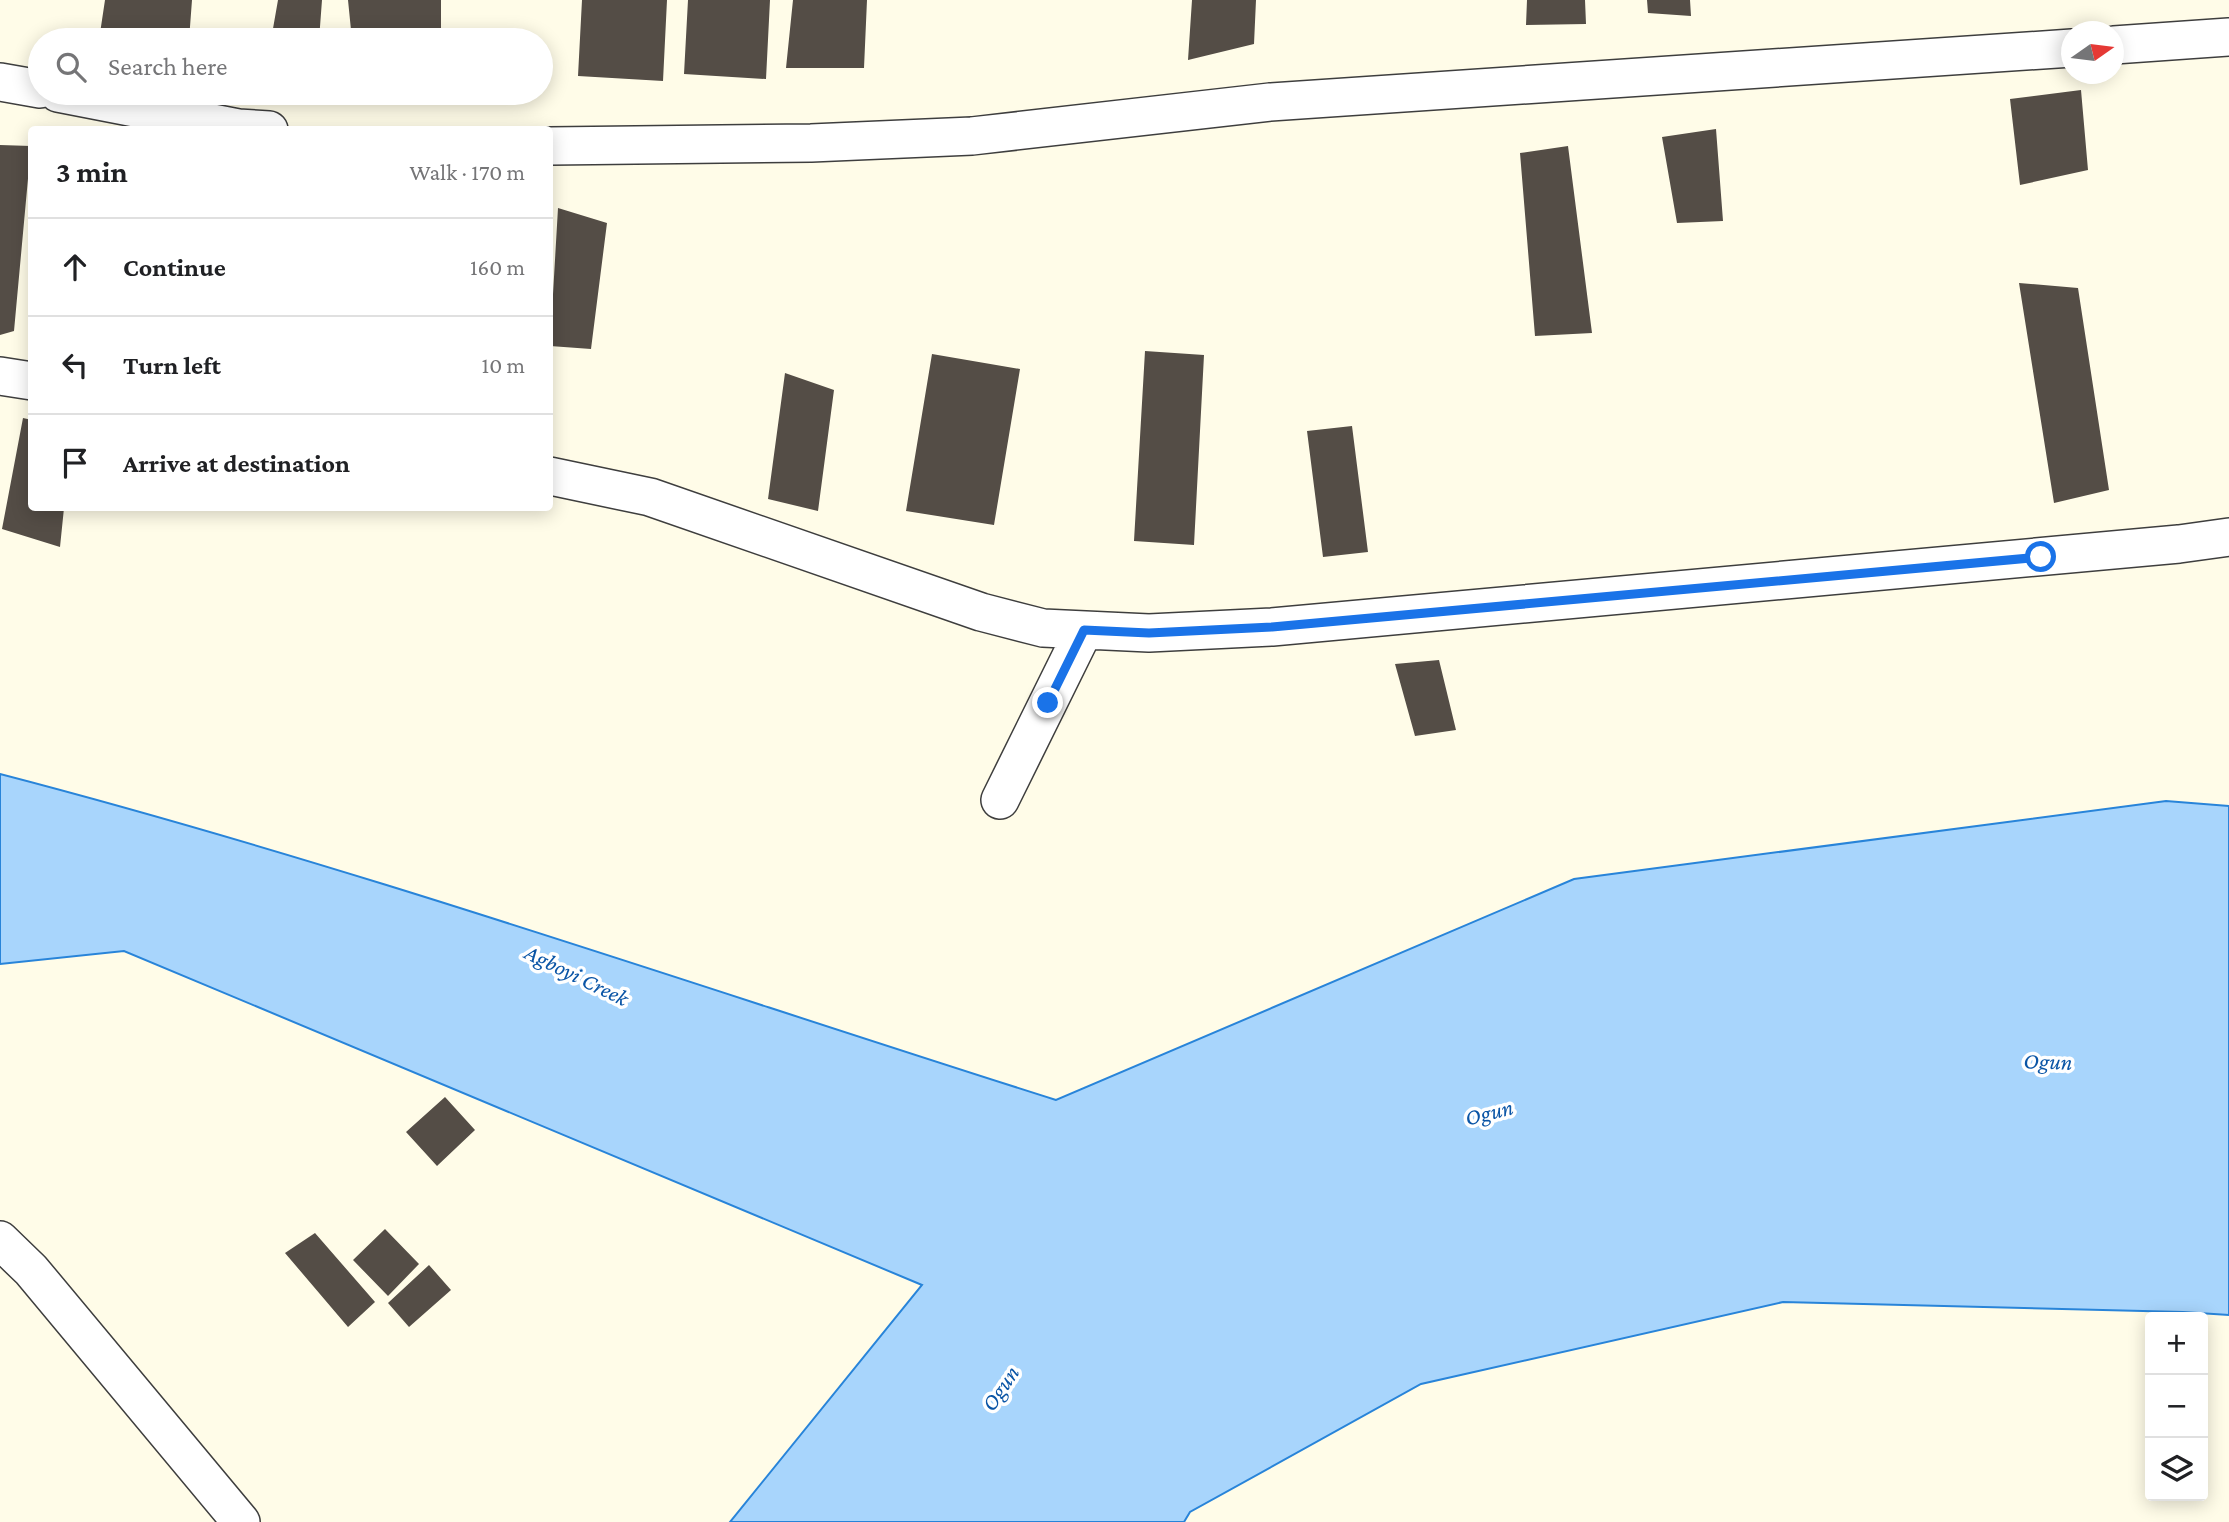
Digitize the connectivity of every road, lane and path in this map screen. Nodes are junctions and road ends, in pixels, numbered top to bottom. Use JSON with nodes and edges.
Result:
{"nodes":[{"id":1,"x":2229,"y":37,"type":"edge"},
{"id":2,"x":2124,"y":44,"type":"edge"},
{"id":3,"x":2061,"y":49,"type":"edge"},
{"id":4,"x":0,"y":82,"type":"edge"},
{"id":5,"x":28,"y":87,"type":"edge"},
{"id":6,"x":120,"y":105,"type":"edge"},
{"id":7,"x":228,"y":126,"type":"edge"},
{"id":8,"x":553,"y":146,"type":"edge"},
{"id":9,"x":0,"y":376,"type":"edge"},
{"id":10,"x":28,"y":380,"type":"edge"},
{"id":11,"x":553,"y":478,"type":"edge"},
{"id":12,"x":2229,"y":537,"type":"edge"},
{"id":13,"x":1084,"y":630,"type":"junction"},
{"id":14,"x":1000,"y":800,"type":"dead end"},
{"id":15,"x":0,"y":1240,"type":"edge"},
{"id":16,"x":241,"y":1522,"type":"edge"}],
"edges":[{"from":1,"to":2,"type":"street"},
{"from":3,"to":8,"type":"street"},
{"from":4,"to":5,"type":"street"},
{"from":6,"to":7,"type":"street"},
{"from":9,"to":10,"type":"street"},
{"from":11,"to":13,"type":"street"},
{"from":12,"to":13,"type":"street"},
{"from":13,"to":14,"type":"street"},
{"from":15,"to":16,"type":"street"}]}
